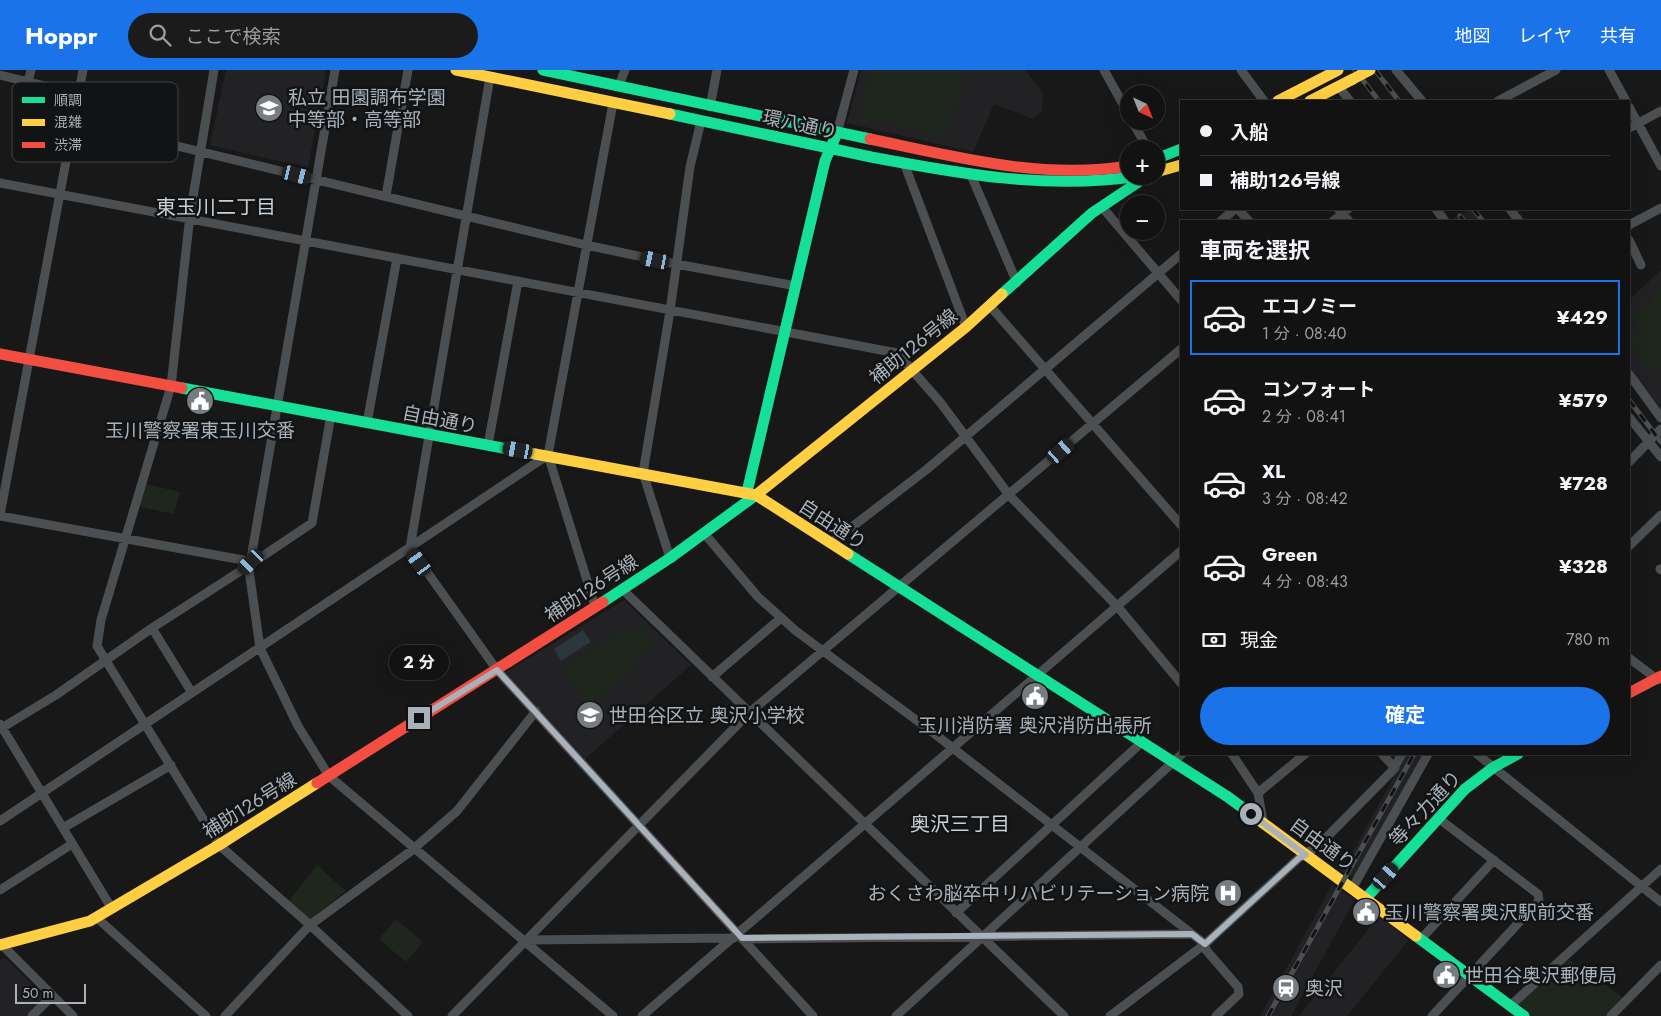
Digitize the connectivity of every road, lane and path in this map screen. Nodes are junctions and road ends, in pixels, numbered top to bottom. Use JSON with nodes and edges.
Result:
{"nodes":[{"id":1,"x":31,"y":70,"type":"edge"},
{"id":2,"x":214,"y":70,"type":"edge"},
{"id":3,"x":335,"y":70,"type":"edge"},
{"id":4,"x":408,"y":70,"type":"edge"},
{"id":5,"x":456,"y":70,"type":"edge"},
{"id":6,"x":543,"y":70,"type":"edge"},
{"id":7,"x":625,"y":70,"type":"edge"},
{"id":8,"x":717,"y":70,"type":"edge"},
{"id":9,"x":854,"y":70,"type":"edge"},
{"id":10,"x":1104,"y":70,"type":"edge"},
{"id":11,"x":1241,"y":70,"type":"edge"},
{"id":12,"x":1370,"y":70,"type":"edge"},
{"id":13,"x":1396,"y":70,"type":"edge"},
{"id":14,"x":1556,"y":70,"type":"edge"},
{"id":15,"x":1609,"y":70,"type":"edge"},
{"id":16,"x":1335,"y":71,"type":"edge"},
{"id":17,"x":0,"y":75,"type":"edge"},
{"id":18,"x":490,"y":77,"type":"junction"},
{"id":19,"x":28,"y":82,"type":"joint"},
{"id":20,"x":619,"y":85,"type":"junction"},
{"id":21,"x":1338,"y":86,"type":"junction"},
{"id":22,"x":1120,"y":99,"type":"edge"},
{"id":23,"x":1263,"y":100,"type":"edge"},
{"id":24,"x":1280,"y":100,"type":"edge"},
{"id":25,"x":1312,"y":100,"type":"edge"},
{"id":26,"x":1349,"y":100,"type":"edge"},
{"id":27,"x":1421,"y":100,"type":"edge"},
{"id":28,"x":1500,"y":100,"type":"edge"},
{"id":29,"x":1625,"y":100,"type":"edge"},
{"id":30,"x":612,"y":102,"type":"junction"},
{"id":31,"x":710,"y":107,"type":"junction"},
{"id":32,"x":1630,"y":109,"type":"edge"},
{"id":33,"x":1661,"y":110,"type":"edge"},
{"id":34,"x":701,"y":121,"type":"junction"},
{"id":35,"x":1637,"y":123,"type":"junction"},
{"id":36,"x":1630,"y":127,"type":"edge"},
{"id":37,"x":837,"y":133,"type":"junction"},
{"id":38,"x":178,"y":146,"type":"edge"},
{"id":39,"x":829,"y":148,"type":"junction"},
{"id":40,"x":1180,"y":149,"type":"edge"},
{"id":41,"x":202,"y":152,"type":"junction"},
{"id":42,"x":1658,"y":154,"type":"edge"},
{"id":43,"x":1165,"y":155,"type":"edge"},
{"id":44,"x":66,"y":162,"type":"edge"},
{"id":45,"x":904,"y":163,"type":"junction"},
{"id":46,"x":1180,"y":165,"type":"edge"},
{"id":47,"x":1661,"y":166,"type":"edge"},
{"id":48,"x":1120,"y":167,"type":"edge"},
{"id":49,"x":1165,"y":169,"type":"edge"},
{"id":50,"x":971,"y":175,"type":"junction"},
{"id":51,"x":1120,"y":179,"type":"edge"},
{"id":52,"x":316,"y":180,"type":"junction"},
{"id":53,"x":0,"y":183,"type":"edge"},
{"id":54,"x":1134,"y":185,"type":"edge"},
{"id":55,"x":60,"y":195,"type":"junction"},
{"id":56,"x":386,"y":196,"type":"junction"},
{"id":57,"x":1102,"y":207,"type":"junction"},
{"id":58,"x":1661,"y":208,"type":"edge"},
{"id":59,"x":1236,"y":210,"type":"edge"},
{"id":60,"x":1238,"y":210,"type":"edge"},
{"id":61,"x":1343,"y":210,"type":"edge"},
{"id":62,"x":466,"y":216,"type":"junction"},
{"id":63,"x":190,"y":218,"type":"junction"},
{"id":64,"x":1221,"y":220,"type":"edge"},
{"id":65,"x":1248,"y":220,"type":"edge"},
{"id":66,"x":1334,"y":220,"type":"edge"},
{"id":67,"x":1630,"y":224,"type":"edge"},
{"id":68,"x":306,"y":241,"type":"junction"},
{"id":69,"x":1630,"y":242,"type":"edge"},
{"id":70,"x":586,"y":245,"type":"junction"},
{"id":71,"x":1180,"y":255,"type":"edge"},
{"id":72,"x":397,"y":258,"type":"junction"},
{"id":73,"x":676,"y":264,"type":"junction"},
{"id":74,"x":1640,"y":265,"type":"dead end"},
{"id":75,"x":458,"y":270,"type":"junction"},
{"id":76,"x":1159,"y":273,"type":"junction"},
{"id":77,"x":518,"y":281,"type":"junction"},
{"id":78,"x":1017,"y":283,"type":"junction"},
{"id":79,"x":796,"y":286,"type":"junction"},
{"id":80,"x":577,"y":293,"type":"junction"},
{"id":81,"x":1180,"y":299,"type":"edge"},
{"id":82,"x":990,"y":306,"type":"junction"},
{"id":83,"x":670,"y":311,"type":"junction"},
{"id":84,"x":966,"y":327,"type":"junction"},
{"id":85,"x":786,"y":331,"type":"junction"},
{"id":86,"x":1180,"y":350,"type":"edge"},
{"id":87,"x":0,"y":354,"type":"edge"},
{"id":88,"x":30,"y":360,"type":"junction"},
{"id":89,"x":1045,"y":369,"type":"junction"},
{"id":90,"x":913,"y":370,"type":"junction"},
{"id":91,"x":1630,"y":375,"type":"edge"},
{"id":92,"x":170,"y":386,"type":"junction"},
{"id":93,"x":278,"y":405,"type":"junction"},
{"id":94,"x":331,"y":415,"type":"junction"},
{"id":95,"x":1630,"y":418,"type":"edge"},
{"id":96,"x":1661,"y":418,"type":"edge"},
{"id":97,"x":367,"y":423,"type":"junction"},
{"id":98,"x":1093,"y":424,"type":"junction"},
{"id":99,"x":1661,"y":429,"type":"edge"},
{"id":100,"x":429,"y":434,"type":"junction"},
{"id":101,"x":965,"y":436,"type":"junction"},
{"id":102,"x":1648,"y":442,"type":"junction"},
{"id":103,"x":488,"y":446,"type":"junction"},
{"id":104,"x":548,"y":455,"type":"junction"},
{"id":105,"x":1661,"y":457,"type":"edge"},
{"id":106,"x":1630,"y":461,"type":"edge"},
{"id":107,"x":643,"y":473,"type":"junction"},
{"id":108,"x":752,"y":494,"type":"junction"},
{"id":109,"x":1009,"y":495,"type":"junction"},
{"id":110,"x":1661,"y":515,"type":"edge"},
{"id":111,"x":0,"y":516,"type":"edge"},
{"id":112,"x":1180,"y":524,"type":"edge"},
{"id":113,"x":704,"y":532,"type":"junction"},
{"id":114,"x":126,"y":539,"type":"junction"},
{"id":115,"x":831,"y":543,"type":"junction"},
{"id":116,"x":1630,"y":545,"type":"edge"},
{"id":117,"x":410,"y":548,"type":"junction"},
{"id":118,"x":1180,"y":552,"type":"edge"},
{"id":119,"x":670,"y":558,"type":"junction"},
{"id":120,"x":251,"y":562,"type":"junction"},
{"id":121,"x":898,"y":586,"type":"junction"},
{"id":122,"x":622,"y":589,"type":"junction"},
{"id":123,"x":596,"y":606,"type":"junction"},
{"id":124,"x":1118,"y":606,"type":"junction"},
{"id":125,"x":781,"y":618,"type":"junction"},
{"id":126,"x":152,"y":628,"type":"junction"},
{"id":127,"x":260,"y":648,"type":"junction"},
{"id":128,"x":822,"y":651,"type":"junction"},
{"id":129,"x":1630,"y":659,"type":"edge"},
{"id":130,"x":106,"y":660,"type":"junction"},
{"id":131,"x":497,"y":670,"type":"junction"},
{"id":132,"x":1036,"y":674,"type":"junction"},
{"id":133,"x":712,"y":677,"type":"junction"},
{"id":134,"x":1659,"y":679,"type":"edge"},
{"id":135,"x":1180,"y":682,"type":"edge"},
{"id":136,"x":192,"y":693,"type":"junction"},
{"id":137,"x":1630,"y":693,"type":"edge"},
{"id":138,"x":536,"y":711,"type":"junction"},
{"id":139,"x":749,"y":713,"type":"junction"},
{"id":140,"x":145,"y":724,"type":"junction"},
{"id":141,"x":1,"y":727,"type":"edge"},
{"id":142,"x":1142,"y":742,"type":"junction"},
{"id":143,"x":953,"y":749,"type":"junction"},
{"id":144,"x":1233,"y":755,"type":"edge"},
{"id":145,"x":1304,"y":755,"type":"edge"},
{"id":146,"x":1383,"y":755,"type":"edge"},
{"id":147,"x":1401,"y":755,"type":"edge"},
{"id":148,"x":1427,"y":755,"type":"edge"},
{"id":149,"x":1478,"y":755,"type":"edge"},
{"id":150,"x":1516,"y":755,"type":"edge"},
{"id":151,"x":1178,"y":758,"type":"edge"},
{"id":152,"x":171,"y":765,"type":"junction"},
{"id":153,"x":1494,"y":767,"type":"junction"},
{"id":154,"x":1394,"y":768,"type":"junction"},
{"id":155,"x":329,"y":776,"type":"junction"},
{"id":156,"x":1258,"y":793,"type":"junction"},
{"id":157,"x":42,"y":795,"type":"junction"},
{"id":158,"x":1438,"y":818,"type":"junction"},
{"id":159,"x":0,"y":821,"type":"edge"},
{"id":160,"x":1263,"y":822,"type":"junction"},
{"id":161,"x":865,"y":825,"type":"junction"},
{"id":162,"x":1051,"y":825,"type":"junction"},
{"id":163,"x":638,"y":826,"type":"junction"},
{"id":164,"x":63,"y":828,"type":"junction"},
{"id":165,"x":72,"y":844,"type":"junction"},
{"id":166,"x":219,"y":845,"type":"junction"},
{"id":167,"x":1080,"y":847,"type":"junction"},
{"id":168,"x":414,"y":848,"type":"junction"},
{"id":169,"x":1306,"y":855,"type":"junction"},
{"id":170,"x":1494,"y":860,"type":"junction"},
{"id":171,"x":1661,"y":869,"type":"edge"},
{"id":172,"x":1642,"y":886,"type":"junction"},
{"id":173,"x":1353,"y":887,"type":"junction"},
{"id":174,"x":0,"y":890,"type":"edge"},
{"id":175,"x":1367,"y":898,"type":"junction"},
{"id":176,"x":1661,"y":902,"type":"edge"},
{"id":177,"x":112,"y":909,"type":"junction"},
{"id":178,"x":956,"y":913,"type":"junction"},
{"id":179,"x":97,"y":918,"type":"junction"},
{"id":180,"x":310,"y":925,"type":"junction"},
{"id":181,"x":1192,"y":934,"type":"junction"},
{"id":182,"x":738,"y":937,"type":"junction"},
{"id":183,"x":982,"y":937,"type":"junction"},
{"id":184,"x":1421,"y":938,"type":"junction"},
{"id":185,"x":524,"y":940,"type":"junction"},
{"id":186,"x":1205,"y":944,"type":"junction"},
{"id":187,"x":1,"y":945,"type":"edge"},
{"id":188,"x":1659,"y":970,"type":"edge"},
{"id":189,"x":1470,"y":976,"type":"junction"},
{"id":190,"x":52,"y":996,"type":"junction"},
{"id":191,"x":1516,"y":1012,"type":"edge"},
{"id":192,"x":32,"y":1016,"type":"edge"},
{"id":193,"x":73,"y":1016,"type":"edge"},
{"id":194,"x":206,"y":1016,"type":"edge"},
{"id":195,"x":225,"y":1016,"type":"edge"},
{"id":196,"x":408,"y":1016,"type":"edge"},
{"id":197,"x":452,"y":1016,"type":"edge"},
{"id":198,"x":613,"y":1016,"type":"edge"},
{"id":199,"x":642,"y":1016,"type":"edge"},
{"id":200,"x":813,"y":1016,"type":"edge"},
{"id":201,"x":896,"y":1016,"type":"edge"},
{"id":202,"x":1064,"y":1016,"type":"edge"},
{"id":203,"x":1110,"y":1016,"type":"edge"},
{"id":204,"x":1216,"y":1016,"type":"edge"},
{"id":205,"x":1432,"y":1016,"type":"edge"},
{"id":206,"x":1611,"y":1016,"type":"edge"}],
"edges":[{"from":1,"to":19,"type":"street"},
{"from":2,"to":41,"type":"street"},
{"from":3,"to":52,"type":"street"},
{"from":4,"to":56,"type":"street"},
{"from":5,"to":18,"type":"main road","name":"環八通り"},
{"from":6,"to":20,"type":"main road","name":"環八通り"},
{"from":7,"to":20,"type":"street"},
{"from":8,"to":31,"type":"street"},
{"from":9,"to":37,"type":"street"},
{"from":10,"to":22,"type":"street"},
{"from":11,"to":23,"type":"street"},
{"from":12,"to":21,"type":"main road","bridge":true},
{"from":13,"to":27,"type":"street"},
{"from":14,"to":28,"type":"street"},
{"from":15,"to":29,"type":"street"},
{"from":16,"to":24,"type":"main road"},
{"from":17,"to":19,"type":"street"},
{"from":18,"to":30,"type":"main road","name":"環八通り"},
{"from":18,"to":62,"type":"street"},
{"from":20,"to":31,"type":"main road","name":"環八通り"},
{"from":21,"to":25,"type":"main road"},
{"from":21,"to":26,"type":"street"},
{"from":30,"to":34,"type":"main road","name":"環八通り"},
{"from":30,"to":70,"type":"street"},
{"from":31,"to":37,"type":"main road","name":"環八通り"},
{"from":32,"to":35,"type":"street"},
{"from":33,"to":35,"type":"street"},
{"from":34,"to":39,"type":"main road","name":"環八通り"},
{"from":34,"to":73,"type":"street"},
{"from":35,"to":36,"type":"street"},
{"from":35,"to":42,"type":"street"},
{"from":37,"to":39,"type":"main road"},
{"from":37,"to":48,"type":"main road","name":"環八通り"},
{"from":38,"to":41,"type":"street"},
{"from":39,"to":45,"type":"main road","name":"環八通り"},
{"from":39,"to":79,"type":"main road"},
{"from":40,"to":43,"type":"main road"},
{"from":41,"to":52,"type":"street"},
{"from":41,"to":63,"type":"street"},
{"from":42,"to":47,"type":"street"},
{"from":44,"to":55,"type":"street"},
{"from":45,"to":50,"type":"main road","name":"環八通り"},
{"from":45,"to":84,"type":"street"},
{"from":46,"to":49,"type":"main road"},
{"from":50,"to":51,"type":"main road","name":"環八通り"},
{"from":50,"to":78,"type":"street"},
{"from":52,"to":56,"type":"street"},
{"from":52,"to":68,"type":"street"},
{"from":53,"to":55,"type":"street"},
{"from":54,"to":57,"type":"main road","name":"補助126号線"},
{"from":55,"to":63,"type":"street"},
{"from":55,"to":88,"type":"street"},
{"from":56,"to":62,"type":"street"},
{"from":57,"to":76,"type":"street"},
{"from":57,"to":78,"type":"main road","name":"補助126号線"},
{"from":58,"to":67,"type":"street"},
{"from":59,"to":64,"type":"street"},
{"from":60,"to":65,"type":"street"},
{"from":61,"to":66,"type":"street"},
{"from":62,"to":70,"type":"street"},
{"from":62,"to":75,"type":"street"},
{"from":63,"to":68,"type":"street"},
{"from":63,"to":92,"type":"street"},
{"from":68,"to":72,"type":"street"},
{"from":68,"to":93,"type":"street"},
{"from":69,"to":74,"type":"street"},
{"from":70,"to":73,"type":"street"},
{"from":70,"to":80,"type":"street"},
{"from":71,"to":76,"type":"street"},
{"from":72,"to":75,"type":"street"},
{"from":72,"to":97,"type":"street"},
{"from":73,"to":79,"type":"street"},
{"from":73,"to":83,"type":"street"},
{"from":75,"to":77,"type":"street"},
{"from":75,"to":100,"type":"street"},
{"from":76,"to":81,"type":"street"},
{"from":76,"to":89,"type":"street"},
{"from":77,"to":80,"type":"street"},
{"from":77,"to":103,"type":"street"},
{"from":78,"to":82,"type":"main road","name":"補助126号線"},
{"from":79,"to":85,"type":"main road"},
{"from":80,"to":83,"type":"street"},
{"from":80,"to":104,"type":"street"},
{"from":82,"to":84,"type":"main road","name":"補助126号線"},
{"from":82,"to":89,"type":"street"},
{"from":83,"to":85,"type":"street"},
{"from":83,"to":107,"type":"street"},
{"from":84,"to":90,"type":"main road","name":"補助126号線"},
{"from":85,"to":90,"type":"street"},
{"from":85,"to":108,"type":"main road"},
{"from":86,"to":98,"type":"street"},
{"from":87,"to":88,"type":"main road","name":"自由通り"},
{"from":88,"to":92,"type":"main road","name":"自由通り"},
{"from":88,"to":111,"type":"street"},
{"from":89,"to":98,"type":"street"},
{"from":89,"to":101,"type":"street"},
{"from":90,"to":101,"type":"street"},
{"from":90,"to":108,"type":"main road","name":"補助126号線"},
{"from":91,"to":96,"type":"street"},
{"from":92,"to":93,"type":"main road","name":"自由通り"},
{"from":92,"to":114,"type":"street"},
{"from":93,"to":94,"type":"main road","name":"自由通り"},
{"from":93,"to":120,"type":"street"},
{"from":94,"to":97,"type":"main road","name":"自由通り"},
{"from":94,"to":120,"type":"street"},
{"from":95,"to":102,"type":"street"},
{"from":97,"to":100,"type":"main road","name":"自由通り"},
{"from":98,"to":109,"type":"street"},
{"from":98,"to":112,"type":"street"},
{"from":99,"to":102,"type":"street"},
{"from":100,"to":103,"type":"main road","name":"自由通り"},
{"from":100,"to":117,"type":"street"},
{"from":101,"to":109,"type":"street"},
{"from":101,"to":115,"type":"street"},
{"from":102,"to":105,"type":"street"},
{"from":102,"to":106,"type":"street"},
{"from":103,"to":104,"type":"main road","name":"自由通り"},
{"from":104,"to":107,"type":"main road","name":"自由通り"},
{"from":104,"to":117,"type":"street"},
{"from":104,"to":123,"type":"street"},
{"from":107,"to":108,"type":"main road","name":"自由通り"},
{"from":107,"to":119,"type":"street"},
{"from":108,"to":113,"type":"main road","name":"補助126号線"},
{"from":108,"to":115,"type":"main road","name":"自由通り"},
{"from":109,"to":121,"type":"street"},
{"from":109,"to":124,"type":"street"},
{"from":110,"to":116,"type":"street"},
{"from":111,"to":114,"type":"street"},
{"from":113,"to":119,"type":"main road","name":"補助126号線"},
{"from":113,"to":125,"type":"street"},
{"from":114,"to":120,"type":"street"},
{"from":114,"to":130,"type":"street"},
{"from":115,"to":121,"type":"main road","name":"自由通り"},
{"from":117,"to":127,"type":"street"},
{"from":117,"to":131,"type":"street"},
{"from":118,"to":124,"type":"street"},
{"from":119,"to":122,"type":"main road","name":"補助126号線"},
{"from":120,"to":126,"type":"street"},
{"from":120,"to":127,"type":"street"},
{"from":121,"to":128,"type":"street"},
{"from":121,"to":132,"type":"main road","name":"自由通り"},
{"from":122,"to":123,"type":"main road","name":"補助126号線"},
{"from":122,"to":133,"type":"street"},
{"from":123,"to":131,"type":"main road","name":"補助126号線"},
{"from":124,"to":132,"type":"street"},
{"from":124,"to":135,"type":"street"},
{"from":125,"to":128,"type":"street"},
{"from":125,"to":133,"type":"street"},
{"from":126,"to":130,"type":"street"},
{"from":126,"to":136,"type":"street"},
{"from":127,"to":136,"type":"street"},
{"from":127,"to":155,"type":"street"},
{"from":128,"to":139,"type":"street"},
{"from":128,"to":143,"type":"street"},
{"from":129,"to":134,"type":"street"},
{"from":130,"to":140,"type":"street"},
{"from":130,"to":141,"type":"street"},
{"from":131,"to":138,"type":"street"},
{"from":131,"to":155,"type":"main road","name":"補助126号線"},
{"from":132,"to":142,"type":"main road","name":"自由通り"},
{"from":132,"to":143,"type":"street"},
{"from":133,"to":139,"type":"street"},
{"from":134,"to":137,"type":"main road"},
{"from":136,"to":140,"type":"street"},
{"from":138,"to":163,"type":"street"},
{"from":138,"to":168,"type":"street"},
{"from":139,"to":161,"type":"street"},
{"from":139,"to":163,"type":"street"},
{"from":140,"to":152,"type":"street"},
{"from":140,"to":157,"type":"street"},
{"from":141,"to":157,"type":"street"},
{"from":142,"to":151,"type":"main road","name":"自由通り"},
{"from":142,"to":162,"type":"street"},
{"from":143,"to":161,"type":"street"},
{"from":143,"to":162,"type":"street"},
{"from":144,"to":156,"type":"street"},
{"from":145,"to":156,"type":"street"},
{"from":146,"to":154,"type":"street"},
{"from":147,"to":154,"type":"street"},
{"from":148,"to":173,"type":"street"},
{"from":149,"to":153,"type":"street"},
{"from":150,"to":153,"type":"main road","name":"等々力通り"},
{"from":151,"to":160,"type":"main road","name":"自由通り"},
{"from":151,"to":167,"type":"street"},
{"from":152,"to":164,"type":"street"},
{"from":152,"to":166,"type":"street"},
{"from":153,"to":158,"type":"main road","name":"等々力通り"},
{"from":153,"to":172,"type":"street"},
{"from":154,"to":169,"type":"street"},
{"from":155,"to":166,"type":"main road","name":"補助126号線"},
{"from":155,"to":168,"type":"street"},
{"from":156,"to":160,"type":"street"},
{"from":157,"to":159,"type":"street"},
{"from":157,"to":164,"type":"street"},
{"from":158,"to":170,"type":"street"},
{"from":158,"to":175,"type":"main road","name":"等々力通り"},
{"from":160,"to":169,"type":"main road","name":"自由通り"},
{"from":161,"to":178,"type":"street"},
{"from":161,"to":182,"type":"street"},
{"from":162,"to":167,"type":"street"},
{"from":162,"to":178,"type":"street"},
{"from":163,"to":182,"type":"street"},
{"from":163,"to":185,"type":"street"},
{"from":164,"to":165,"type":"street"},
{"from":165,"to":174,"type":"street"},
{"from":165,"to":177,"type":"street"},
{"from":166,"to":177,"type":"main road","name":"補助126号線"},
{"from":166,"to":180,"type":"street"},
{"from":167,"to":181,"type":"street"},
{"from":167,"to":183,"type":"street"},
{"from":168,"to":180,"type":"street"},
{"from":168,"to":185,"type":"street"},
{"from":169,"to":173,"type":"main road","name":"自由通り"},
{"from":169,"to":186,"type":"street"},
{"from":170,"to":184,"type":"street"},
{"from":170,"to":189,"type":"street"},
{"from":171,"to":172,"type":"street"},
{"from":172,"to":176,"type":"street"},
{"from":172,"to":191,"type":"street"},
{"from":173,"to":175,"type":"main road","name":"自由通り"},
{"from":175,"to":184,"type":"main road","name":"自由通り"},
{"from":177,"to":179,"type":"main road","name":"補助126号線"},
{"from":178,"to":183,"type":"street"},
{"from":179,"to":187,"type":"main road","name":"補助126号線"},
{"from":179,"to":194,"type":"street"},
{"from":180,"to":195,"type":"street"},
{"from":180,"to":196,"type":"street"},
{"from":181,"to":183,"type":"street"},
{"from":181,"to":186,"type":"street"},
{"from":182,"to":183,"type":"street"},
{"from":182,"to":185,"type":"street"},
{"from":182,"to":199,"type":"street"},
{"from":182,"to":200,"type":"street"},
{"from":183,"to":201,"type":"street"},
{"from":183,"to":202,"type":"street"},
{"from":184,"to":189,"type":"main road","name":"自由通り"},
{"from":185,"to":197,"type":"street"},
{"from":185,"to":198,"type":"street"},
{"from":186,"to":203,"type":"street"},
{"from":186,"to":204,"type":"street"},
{"from":187,"to":190,"type":"street"},
{"from":188,"to":206,"type":"street"},
{"from":189,"to":191,"type":"main road","name":"自由通り"},
{"from":189,"to":205,"type":"street"},
{"from":190,"to":192,"type":"street"},
{"from":190,"to":193,"type":"street"}]}
